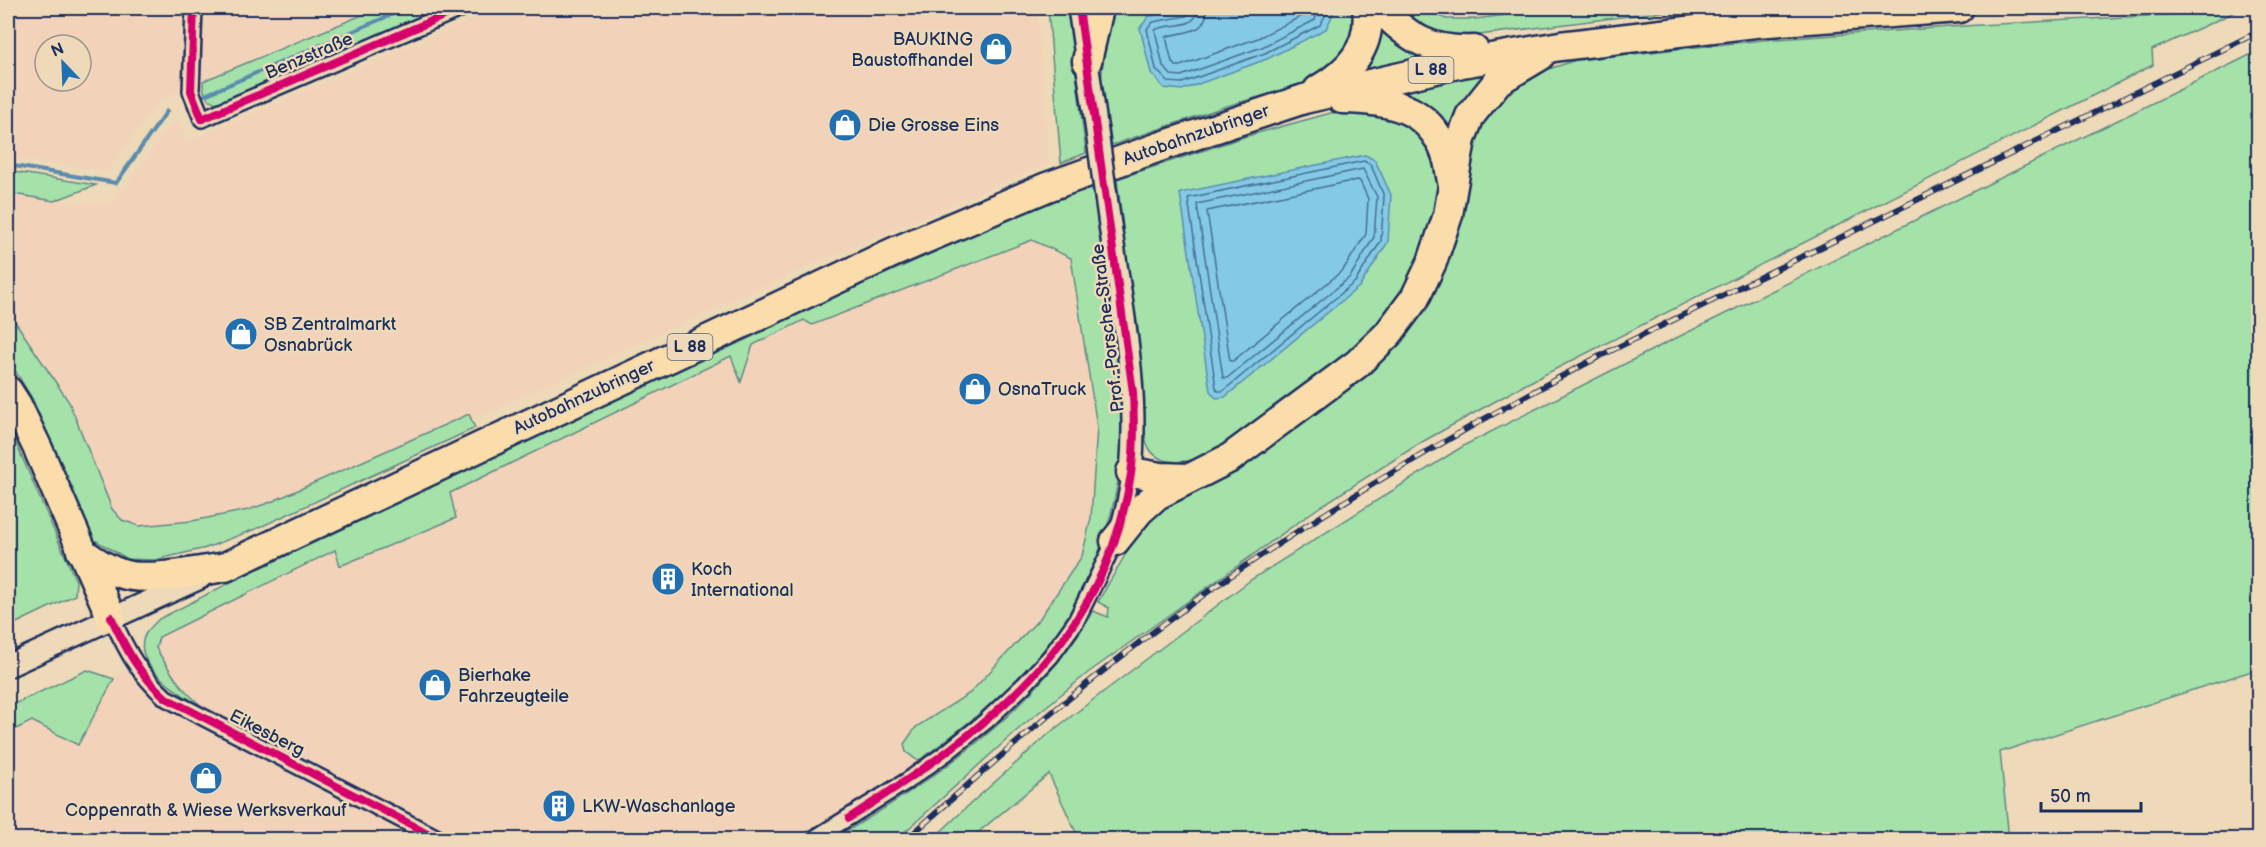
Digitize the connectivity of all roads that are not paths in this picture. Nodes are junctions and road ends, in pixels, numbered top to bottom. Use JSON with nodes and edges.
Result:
{"nodes":[{"id":1,"x":194,"y":8,"type":"edge"},
{"id":2,"x":462,"y":8,"type":"edge"},
{"id":3,"x":1079,"y":8,"type":"edge"},
{"id":4,"x":1099,"y":8,"type":"edge"},
{"id":5,"x":1367,"y":8,"type":"edge"},
{"id":6,"x":1380,"y":8,"type":"edge"},
{"id":7,"x":1959,"y":8,"type":"edge"},
{"id":8,"x":1560,"y":46,"type":"junction"},
{"id":9,"x":1087,"y":61,"type":"junction"},
{"id":10,"x":1304,"y":99,"type":"junction"},
{"id":11,"x":1452,"y":184,"type":"junction"},
{"id":12,"x":8,"y":391,"type":"edge"},
{"id":13,"x":1131,"y":472,"type":"junction"},
{"id":14,"x":1190,"y":478,"type":"junction"},
{"id":15,"x":1115,"y":541,"type":"junction"},
{"id":16,"x":81,"y":551,"type":"junction"},
{"id":17,"x":225,"y":567,"type":"junction"},
{"id":18,"x":111,"y":617,"type":"junction"},
{"id":19,"x":8,"y":666,"type":"edge"},
{"id":20,"x":441,"y":840,"type":"edge"},
{"id":21,"x":812,"y":840,"type":"edge"}],
"edges":[{"from":1,"to":2,"type":"street","name":"Benzstraße"},
{"from":3,"to":9,"type":"street","name":"Prof.-Porsche-Straße"},
{"from":4,"to":9,"type":"highway"},
{"from":5,"to":10,"type":"highway"},
{"from":6,"to":8,"type":"highway"},
{"from":7,"to":8,"type":"highway","number":"L 88"},
{"from":8,"to":10,"type":"highway","number":"L 88"},
{"from":8,"to":11,"type":"highway"},
{"from":9,"to":13,"type":"street","name":"Prof.-Porsche-Straße","bridge":true},
{"from":10,"to":11,"type":"highway"},
{"from":10,"to":17,"type":"highway","name":"Autobahnzubringer","number":"L 88"},
{"from":11,"to":14,"type":"highway"},
{"from":12,"to":16,"type":"highway"},
{"from":13,"to":14,"type":"highway"},
{"from":13,"to":15,"type":"street","name":"Prof.-Porsche-Straße"},
{"from":14,"to":15,"type":"highway"},
{"from":15,"to":21,"type":"street","name":"Prof.-Porsche-Straße"},
{"from":16,"to":17,"type":"highway"},
{"from":16,"to":18,"type":"highway"},
{"from":17,"to":18,"type":"street","name":"Autobahnzubringer","number":"L 88"},
{"from":18,"to":19,"type":"street","name":"Autobahnzubringer","number":"L 88"},
{"from":18,"to":20,"type":"street","name":"Eikesberg"}]}
